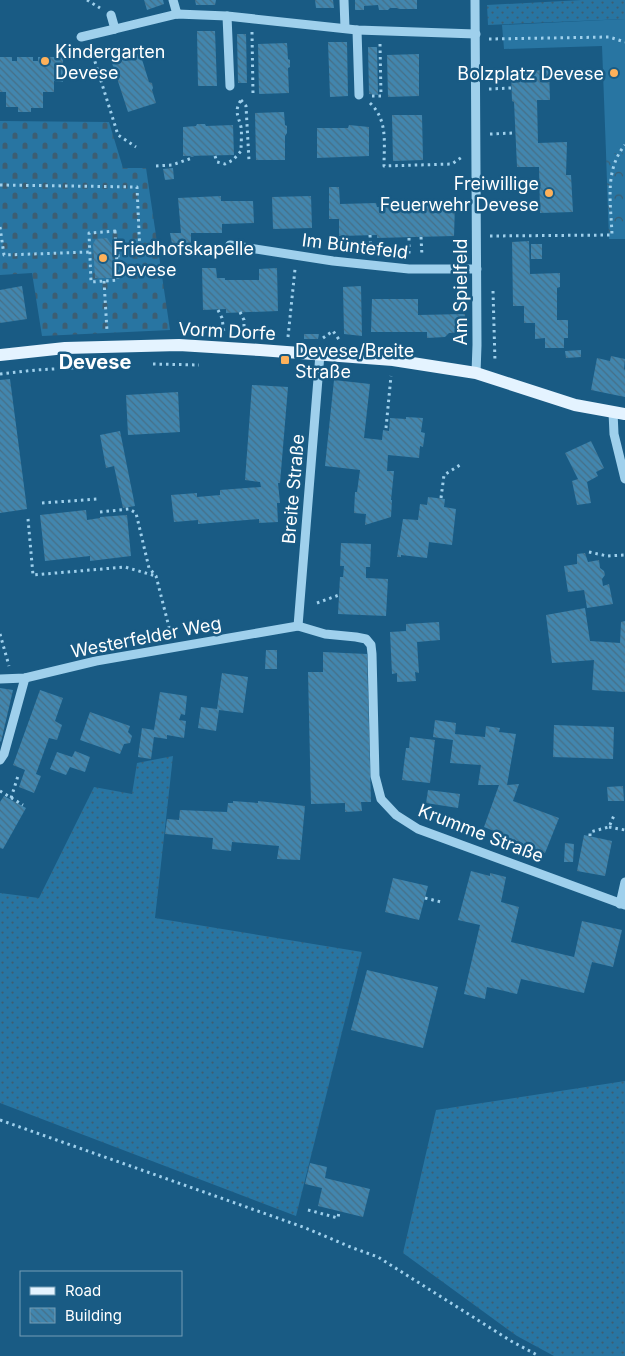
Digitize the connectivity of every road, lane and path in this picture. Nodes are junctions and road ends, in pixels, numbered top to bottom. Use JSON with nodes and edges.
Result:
{"nodes":[{"id":1,"x":173,"y":0,"type":"edge"},
{"id":2,"x":344,"y":0,"type":"edge"},
{"id":3,"x":476,"y":0,"type":"edge"},
{"id":4,"x":177,"y":14,"type":"junction"},
{"id":5,"x":111,"y":15,"type":"dead end"},
{"id":6,"x":227,"y":16,"type":"junction"},
{"id":7,"x":252,"y":19,"type":"junction"},
{"id":8,"x":345,"y":28,"type":"junction"},
{"id":9,"x":115,"y":29,"type":"junction"},
{"id":10,"x":357,"y":30,"type":"junction"},
{"id":11,"x":379,"y":31,"type":"junction"},
{"id":12,"x":84,"y":36,"type":"joint"},
{"id":13,"x":476,"y":37,"type":"junction"},
{"id":14,"x":625,"y":42,"type":"edge"},
{"id":15,"x":230,"y":86,"type":"joint"},
{"id":16,"x":511,"y":88,"type":"dead end"},
{"id":17,"x":476,"y":90,"type":"junction"},
{"id":18,"x":253,"y":94,"type":"dead end"},
{"id":19,"x":360,"y":96,"type":"junction"},
{"id":20,"x":241,"y":100,"type":"junction"},
{"id":21,"x":514,"y":133,"type":"dead end"},
{"id":22,"x":476,"y":135,"type":"junction"},
{"id":23,"x":625,"y":145,"type":"edge"},
{"id":24,"x":476,"y":146,"type":"junction"},
{"id":25,"x":136,"y":147,"type":"dead end"},
{"id":26,"x":192,"y":156,"type":"dead end"},
{"id":27,"x":215,"y":156,"type":"dead end"},
{"id":28,"x":248,"y":161,"type":"dead end"},
{"id":29,"x":156,"y":166,"type":"dead end"},
{"id":30,"x":0,"y":185,"type":"edge"},
{"id":31,"x":0,"y":227,"type":"edge"},
{"id":32,"x":370,"y":235,"type":"dead end"},
{"id":33,"x":477,"y":236,"type":"junction"},
{"id":34,"x":421,"y":237,"type":"dead end"},
{"id":35,"x":409,"y":238,"type":"dead end"},
{"id":36,"x":370,"y":242,"type":"dead end"},
{"id":37,"x":422,"y":244,"type":"dead end"},
{"id":38,"x":230,"y":245,"type":"dead end"},
{"id":39,"x":409,"y":246,"type":"dead end"},
{"id":40,"x":90,"y":252,"type":"junction"},
{"id":41,"x":167,"y":253,"type":"dead end"},
{"id":42,"x":140,"y":254,"type":"junction"},
{"id":43,"x":296,"y":255,"type":"junction"},
{"id":44,"x":117,"y":256,"type":"junction"},
{"id":45,"x":477,"y":269,"type":"junction"},
{"id":46,"x":104,"y":281,"type":"junction"},
{"id":47,"x":218,"y":310,"type":"dead end"},
{"id":48,"x":240,"y":312,"type":"dead end"},
{"id":49,"x":224,"y":334,"type":"dead end"},
{"id":50,"x":244,"y":335,"type":"dead end"},
{"id":51,"x":108,"y":336,"type":"dead end"},
{"id":52,"x":288,"y":338,"type":"dead end"},
{"id":53,"x":321,"y":340,"type":"dead end"},
{"id":54,"x":341,"y":342,"type":"dead end"},
{"id":55,"x":320,"y":354,"type":"junction"},
{"id":56,"x":0,"y":355,"type":"edge"},
{"id":57,"x":393,"y":360,"type":"junction"},
{"id":58,"x":476,"y":373,"type":"junction"},
{"id":59,"x":619,"y":413,"type":"edge"},
{"id":60,"x":386,"y":428,"type":"dead end"},
{"id":61,"x":460,"y":465,"type":"dead end"},
{"id":62,"x":625,"y":480,"type":"edge"},
{"id":63,"x":441,"y":498,"type":"dead end"},
{"id":64,"x":98,"y":499,"type":"dead end"},
{"id":65,"x":42,"y":503,"type":"dead end"},
{"id":66,"x":100,"y":512,"type":"dead end"},
{"id":67,"x":28,"y":519,"type":"dead end"},
{"id":68,"x":589,"y":552,"type":"dead end"},
{"id":69,"x":625,"y":555,"type":"edge"},
{"id":70,"x":156,"y":576,"type":"junction"},
{"id":71,"x":339,"y":595,"type":"dead end"},
{"id":72,"x":317,"y":603,"type":"dead end"},
{"id":73,"x":298,"y":626,"type":"junction"},
{"id":74,"x":0,"y":634,"type":"edge"},
{"id":75,"x":173,"y":643,"type":"dead end"},
{"id":76,"x":10,"y":672,"type":"dead end"},
{"id":77,"x":25,"y":678,"type":"junction"},
{"id":78,"x":0,"y":679,"type":"edge"},
{"id":79,"x":0,"y":760,"type":"edge"},
{"id":80,"x":18,"y":776,"type":"dead end"},
{"id":81,"x":0,"y":791,"type":"edge"},
{"id":82,"x":11,"y":798,"type":"junction"},
{"id":83,"x":23,"y":805,"type":"dead end"},
{"id":84,"x":615,"y":813,"type":"dead end"},
{"id":85,"x":609,"y":827,"type":"junction"},
{"id":86,"x":625,"y":830,"type":"edge"},
{"id":87,"x":590,"y":836,"type":"dead end"},
{"id":88,"x":625,"y":882,"type":"edge"},
{"id":89,"x":425,"y":898,"type":"dead end"},
{"id":90,"x":441,"y":902,"type":"dead end"},
{"id":91,"x":622,"y":904,"type":"edge"},
{"id":92,"x":0,"y":1120,"type":"edge"},
{"id":93,"x":308,"y":1210,"type":"dead end"},
{"id":94,"x":340,"y":1212,"type":"dead end"},
{"id":95,"x":539,"y":1356,"type":"edge"}],
"edges":[{"from":1,"to":4,"type":"street"},
{"from":2,"to":8,"type":"street"},
{"from":3,"to":13,"type":"street","name":"Am Spielfeld"},
{"from":4,"to":6,"type":"street"},
{"from":4,"to":9,"type":"street"},
{"from":5,"to":9,"type":"street"},
{"from":6,"to":7,"type":"street"},
{"from":6,"to":15,"type":"street"},
{"from":7,"to":8,"type":"street"},
{"from":7,"to":18,"type":"path"},
{"from":8,"to":10,"type":"street"},
{"from":9,"to":12,"type":"street"},
{"from":10,"to":11,"type":"street"},
{"from":10,"to":19,"type":"street"},
{"from":11,"to":13,"type":"street"},
{"from":11,"to":19,"type":"path"},
{"from":12,"to":25,"type":"path"},
{"from":13,"to":14,"type":"path"},
{"from":13,"to":17,"type":"street","name":"Am Spielfeld"},
{"from":15,"to":20,"type":"path"},
{"from":16,"to":17,"type":"path"},
{"from":17,"to":22,"type":"street","name":"Am Spielfeld"},
{"from":19,"to":24,"type":"path"},
{"from":20,"to":27,"type":"path"},
{"from":20,"to":28,"type":"path"},
{"from":21,"to":22,"type":"path"},
{"from":22,"to":24,"type":"street","name":"Am Spielfeld"},
{"from":23,"to":33,"type":"path"},
{"from":24,"to":33,"type":"street","name":"Am Spielfeld"},
{"from":26,"to":29,"type":"path"},
{"from":30,"to":42,"type":"path"},
{"from":31,"to":40,"type":"path"},
{"from":32,"to":36,"type":"path"},
{"from":33,"to":45,"type":"street","name":"Am Spielfeld"},
{"from":34,"to":37,"type":"path"},
{"from":35,"to":39,"type":"path"},
{"from":38,"to":43,"type":"street","name":"Im Büntefeld"},
{"from":40,"to":44,"type":"path"},
{"from":40,"to":46,"type":"path"},
{"from":41,"to":42,"type":"path"},
{"from":42,"to":44,"type":"path"},
{"from":43,"to":45,"type":"street","name":"Im Büntefeld"},
{"from":43,"to":52,"type":"path"},
{"from":44,"to":46,"type":"path"},
{"from":45,"to":58,"type":"street","name":"Am Spielfeld"},
{"from":46,"to":51,"type":"path"},
{"from":47,"to":49,"type":"path"},
{"from":48,"to":50,"type":"path"},
{"from":53,"to":54,"type":"path"},
{"from":55,"to":56,"type":"main road","name":"Vorm Dorfe"},
{"from":55,"to":57,"type":"main road","name":"Vorm Dorfe"},
{"from":55,"to":73,"type":"street","name":"Breite Straße"},
{"from":57,"to":58,"type":"main road","name":"Vorm Dorfe"},
{"from":57,"to":60,"type":"path"},
{"from":58,"to":59,"type":"main road","name":"Vorm Dorfe"},
{"from":59,"to":62,"type":"street"},
{"from":61,"to":63,"type":"path"},
{"from":64,"to":65,"type":"path"},
{"from":66,"to":70,"type":"path"},
{"from":67,"to":70,"type":"path"},
{"from":68,"to":69,"type":"path"},
{"from":70,"to":75,"type":"path"},
{"from":71,"to":72,"type":"path"},
{"from":73,"to":77,"type":"street","name":"Westerfelder Weg"},
{"from":73,"to":91,"type":"street","name":"Krumme Straße"},
{"from":74,"to":76,"type":"path"},
{"from":77,"to":78,"type":"street","name":"Westerfelder Weg"},
{"from":77,"to":79,"type":"street"},
{"from":80,"to":82,"type":"path"},
{"from":81,"to":82,"type":"path"},
{"from":82,"to":83,"type":"path"},
{"from":84,"to":85,"type":"path"},
{"from":85,"to":86,"type":"path"},
{"from":85,"to":87,"type":"path"},
{"from":88,"to":91,"type":"street"},
{"from":89,"to":90,"type":"path"},
{"from":92,"to":95,"type":"path"},
{"from":93,"to":94,"type":"path"}]}
